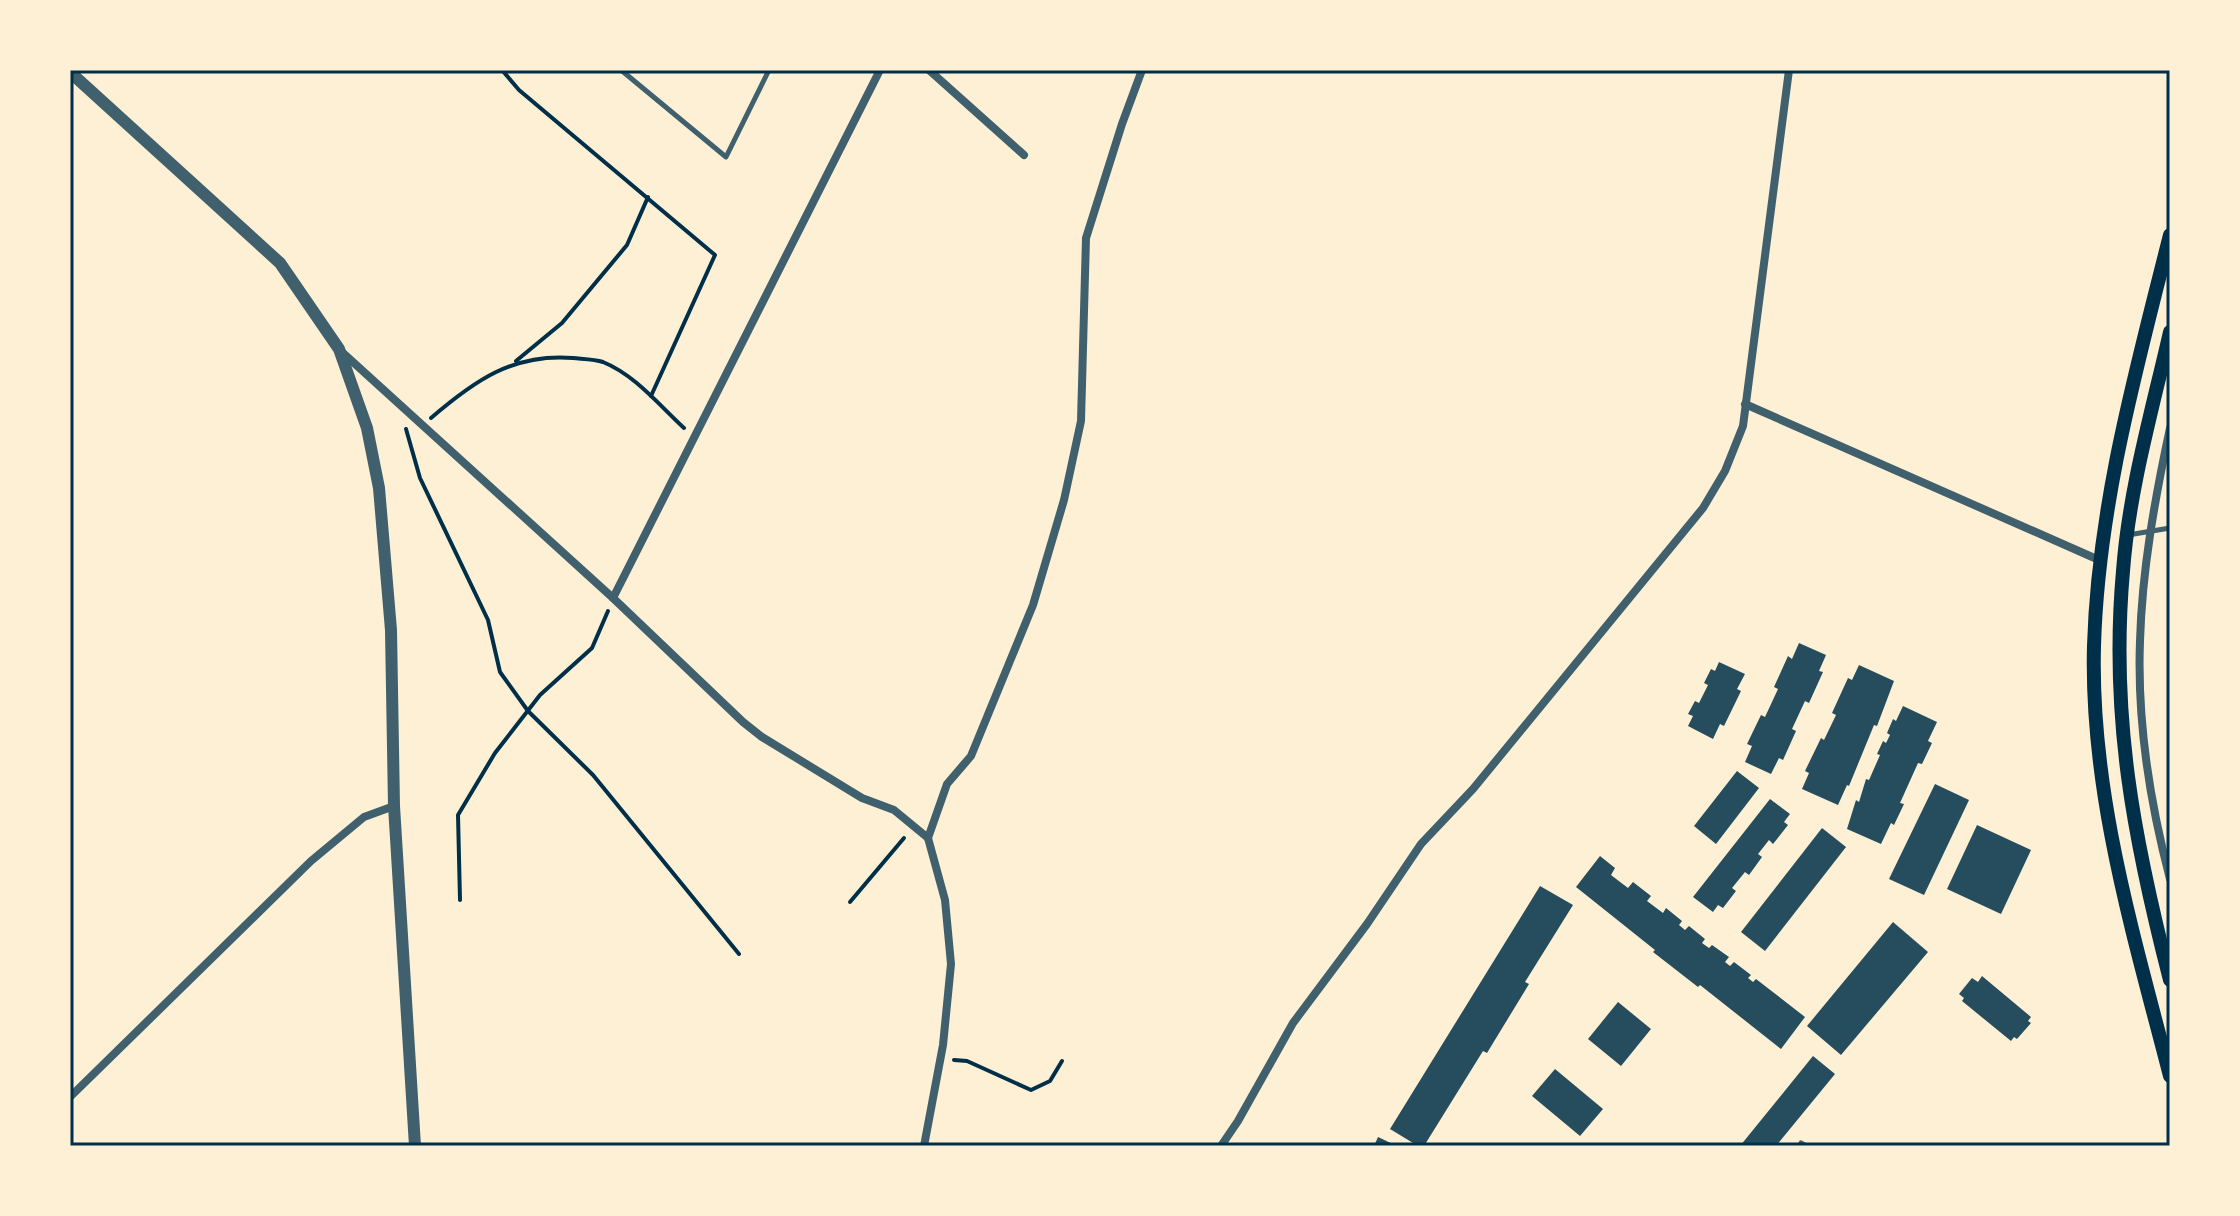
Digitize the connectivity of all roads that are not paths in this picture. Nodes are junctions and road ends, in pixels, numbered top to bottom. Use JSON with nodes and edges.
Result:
{"nodes":[{"id":1,"x":621,"y":70,"type":"edge"},
{"id":2,"x":769,"y":70,"type":"edge"},
{"id":3,"x":880,"y":70,"type":"edge"},
{"id":4,"x":929,"y":70,"type":"edge"},
{"id":5,"x":1142,"y":70,"type":"edge"},
{"id":6,"x":1789,"y":70,"type":"edge"},
{"id":7,"x":70,"y":72,"type":"edge"},
{"id":8,"x":1024,"y":155,"type":"dead end"},
{"id":9,"x":2170,"y":235,"type":"edge"},
{"id":10,"x":2170,"y":332,"type":"edge"},
{"id":11,"x":339,"y":349,"type":"junction"},
{"id":12,"x":1745,"y":404,"type":"junction"},
{"id":13,"x":2170,"y":428,"type":"edge"},
{"id":14,"x":2170,"y":528,"type":"edge"},
{"id":15,"x":2151,"y":531,"type":"junction"},
{"id":16,"x":2127,"y":535,"type":"junction"},
{"id":17,"x":2099,"y":560,"type":"junction"},
{"id":18,"x":613,"y":598,"type":"junction"},
{"id":19,"x":394,"y":806,"type":"junction"},
{"id":20,"x":928,"y":838,"type":"junction"},
{"id":21,"x":2170,"y":879,"type":"edge"},
{"id":22,"x":2170,"y":980,"type":"edge"},
{"id":23,"x":2170,"y":1076,"type":"edge"},
{"id":24,"x":70,"y":1097,"type":"edge"},
{"id":25,"x":415,"y":1146,"type":"edge"},
{"id":26,"x":924,"y":1146,"type":"edge"},
{"id":27,"x":1221,"y":1146,"type":"edge"}],
"edges":[{"from":1,"to":2,"type":"lane"},
{"from":3,"to":18,"type":"street"},
{"from":4,"to":8,"type":"street"},
{"from":5,"to":20,"type":"street"},
{"from":6,"to":12,"type":"street"},
{"from":7,"to":11,"type":"street"},
{"from":9,"to":17,"type":"main road"},
{"from":10,"to":16,"type":"main road"},
{"from":11,"to":18,"type":"street"},
{"from":11,"to":19,"type":"street"},
{"from":12,"to":17,"type":"street"},
{"from":12,"to":27,"type":"street"},
{"from":13,"to":15,"type":"street"},
{"from":14,"to":15,"type":"lane"},
{"from":15,"to":16,"type":"lane"},
{"from":15,"to":21,"type":"street"},
{"from":16,"to":22,"type":"main road"},
{"from":17,"to":23,"type":"main road"},
{"from":18,"to":20,"type":"street"},
{"from":19,"to":24,"type":"street"},
{"from":19,"to":25,"type":"street"},
{"from":20,"to":26,"type":"street"}]}
